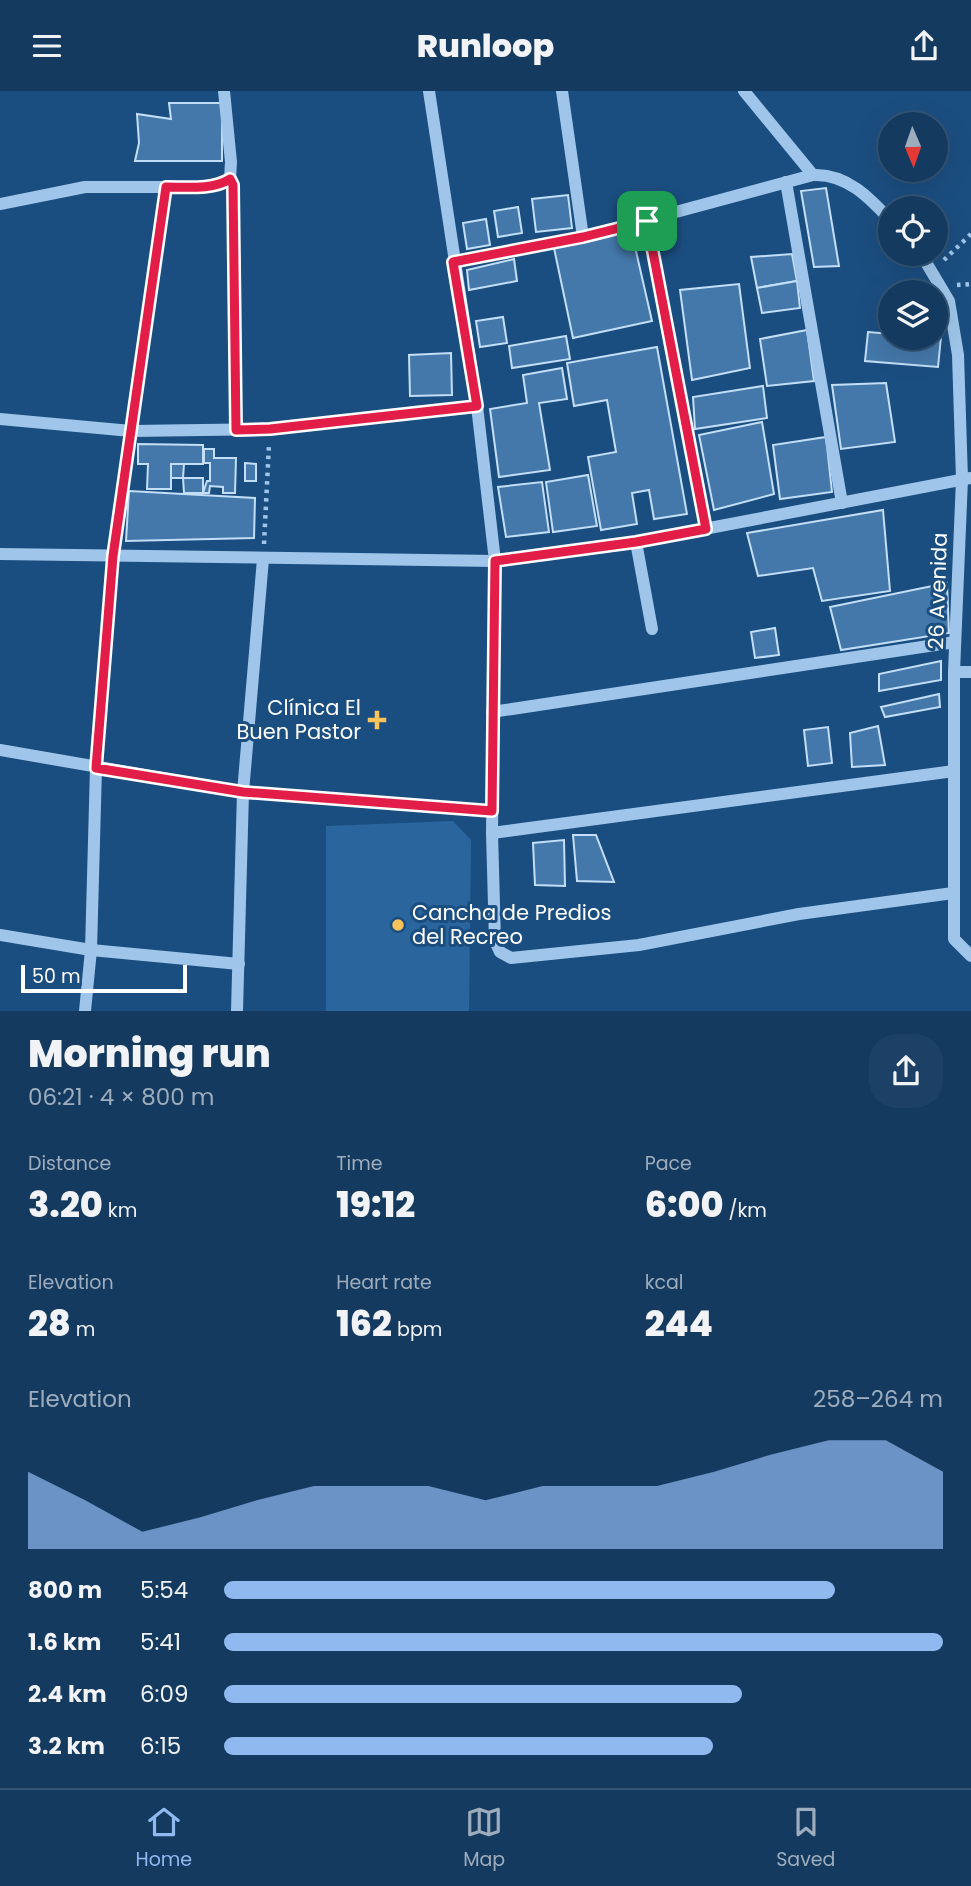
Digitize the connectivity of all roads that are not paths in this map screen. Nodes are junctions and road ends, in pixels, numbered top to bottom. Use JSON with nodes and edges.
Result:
{"nodes":[{"id":1,"x":223,"y":91,"type":"edge"},
{"id":2,"x":429,"y":91,"type":"edge"},
{"id":3,"x":562,"y":91,"type":"edge"},
{"id":4,"x":744,"y":91,"type":"edge"},
{"id":5,"x":813,"y":175,"type":"junction"},
{"id":6,"x":786,"y":182,"type":"junction"},
{"id":7,"x":166,"y":187,"type":"junction"},
{"id":8,"x":0,"y":204,"type":"edge"},
{"id":9,"x":878,"y":207,"type":"edge"},
{"id":10,"x":647,"y":221,"type":"junction"},
{"id":11,"x":583,"y":237,"type":"junction"},
{"id":12,"x":453,"y":262,"type":"junction"},
{"id":13,"x":930,"y":266,"type":"edge"},
{"id":14,"x":477,"y":406,"type":"junction"},
{"id":15,"x":0,"y":419,"type":"edge"},
{"id":16,"x":131,"y":431,"type":"junction"},
{"id":17,"x":967,"y":478,"type":"edge"},
{"id":18,"x":842,"y":503,"type":"junction"},
{"id":19,"x":706,"y":529,"type":"junction"},
{"id":20,"x":636,"y":542,"type":"junction"},
{"id":21,"x":0,"y":554,"type":"edge"},
{"id":22,"x":113,"y":556,"type":"junction"},
{"id":23,"x":263,"y":559,"type":"junction"},
{"id":24,"x":495,"y":561,"type":"junction"},
{"id":25,"x":652,"y":629,"type":"dead end"},
{"id":26,"x":955,"y":642,"type":"junction"},
{"id":27,"x":954,"y":672,"type":"junction"},
{"id":28,"x":971,"y":672,"type":"edge"},
{"id":29,"x":492,"y":712,"type":"junction"},
{"id":30,"x":0,"y":750,"type":"edge"},
{"id":31,"x":96,"y":768,"type":"junction"},
{"id":32,"x":954,"y":771,"type":"junction"},
{"id":33,"x":243,"y":792,"type":"junction"},
{"id":34,"x":492,"y":811,"type":"junction"},
{"id":35,"x":492,"y":833,"type":"junction"},
{"id":36,"x":953,"y":893,"type":"junction"},
{"id":37,"x":0,"y":935,"type":"edge"},
{"id":38,"x":91,"y":950,"type":"junction"},
{"id":39,"x":971,"y":956,"type":"edge"},
{"id":40,"x":239,"y":964,"type":"junction"},
{"id":41,"x":85,"y":1011,"type":"edge"},
{"id":42,"x":237,"y":1011,"type":"edge"}],
"edges":[{"from":1,"to":7,"type":"street"},
{"from":2,"to":12,"type":"street"},
{"from":3,"to":11,"type":"street"},
{"from":4,"to":5,"type":"street"},
{"from":5,"to":6,"type":"street"},
{"from":5,"to":9,"type":"street"},
{"from":6,"to":10,"type":"street"},
{"from":6,"to":18,"type":"street"},
{"from":7,"to":8,"type":"street"},
{"from":7,"to":16,"type":"street"},
{"from":10,"to":11,"type":"street"},
{"from":10,"to":19,"type":"street"},
{"from":11,"to":12,"type":"street"},
{"from":12,"to":14,"type":"street"},
{"from":13,"to":17,"type":"street","name":"26 Avenida"},
{"from":14,"to":16,"type":"street"},
{"from":14,"to":24,"type":"street"},
{"from":15,"to":16,"type":"street"},
{"from":17,"to":18,"type":"street"},
{"from":17,"to":26,"type":"street","name":"26 Avenida"},
{"from":18,"to":19,"type":"street"},
{"from":19,"to":20,"type":"street"},
{"from":20,"to":24,"type":"street"},
{"from":20,"to":25,"type":"street"},
{"from":21,"to":22,"type":"street"},
{"from":22,"to":23,"type":"street"},
{"from":22,"to":31,"type":"street"},
{"from":23,"to":24,"type":"street"},
{"from":23,"to":33,"type":"street"},
{"from":24,"to":29,"type":"street"},
{"from":26,"to":27,"type":"street","name":"26 Avenida"},
{"from":26,"to":29,"type":"street"},
{"from":27,"to":28,"type":"street"},
{"from":27,"to":32,"type":"street","name":"26 Avenida"},
{"from":29,"to":34,"type":"street"},
{"from":30,"to":31,"type":"street"},
{"from":31,"to":33,"type":"street"},
{"from":31,"to":38,"type":"street"},
{"from":32,"to":35,"type":"street"},
{"from":32,"to":36,"type":"street","name":"26 Avenida"},
{"from":33,"to":34,"type":"street"},
{"from":33,"to":40,"type":"street"},
{"from":34,"to":35,"type":"street"},
{"from":35,"to":36,"type":"street"},
{"from":36,"to":39,"type":"street","name":"26 Avenida"},
{"from":37,"to":38,"type":"street"},
{"from":38,"to":40,"type":"street"},
{"from":38,"to":41,"type":"street"},
{"from":40,"to":42,"type":"street"}]}
